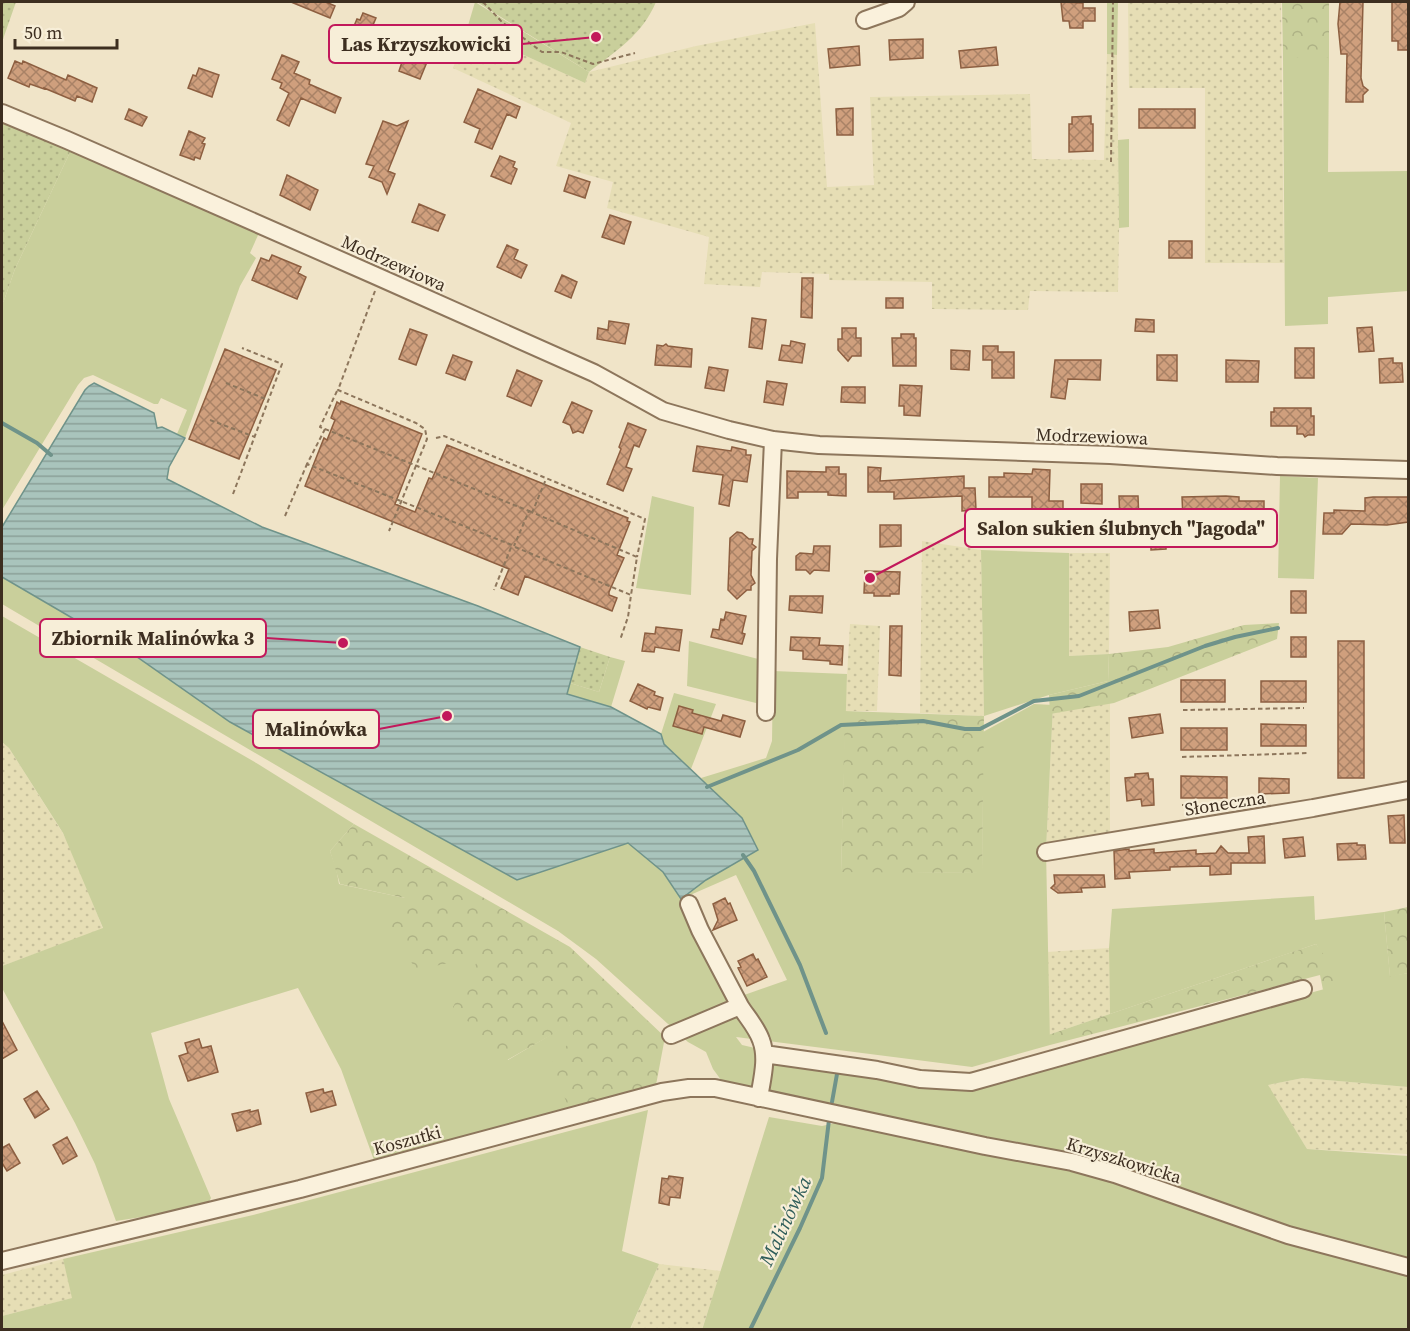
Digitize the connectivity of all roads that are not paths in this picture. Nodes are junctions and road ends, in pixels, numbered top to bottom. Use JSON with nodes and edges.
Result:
{"nodes":[{"id":1,"x":906,"y":2,"type":"edge"},
{"id":2,"x":865,"y":20,"type":"dead end"},
{"id":3,"x":2,"y":113,"type":"edge"},
{"id":4,"x":773,"y":440,"type":"junction"},
{"id":5,"x":1408,"y":470,"type":"edge"},
{"id":6,"x":766,"y":712,"type":"dead end"},
{"id":7,"x":1408,"y":790,"type":"edge"},
{"id":8,"x":1046,"y":852,"type":"dead end"},
{"id":9,"x":689,"y":904,"type":"dead end"},
{"id":10,"x":1303,"y":989,"type":"dead end"},
{"id":11,"x":740,"y":1006,"type":"junction"},
{"id":12,"x":671,"y":1035,"type":"dead end"},
{"id":13,"x":763,"y":1046,"type":"junction"},
{"id":14,"x":759,"y":1098,"type":"junction"},
{"id":15,"x":823,"y":1112,"type":"joint"},
{"id":16,"x":2,"y":1261,"type":"edge"},
{"id":17,"x":1408,"y":1267,"type":"edge"}],
"edges":[{"from":1,"to":2,"type":"street"},
{"from":3,"to":4,"type":"street","name":"Modrzewiowa"},
{"from":4,"to":5,"type":"street","name":"Modrzewiowa"},
{"from":4,"to":6,"type":"street"},
{"from":7,"to":8,"type":"street","name":"Słoneczna"},
{"from":9,"to":11,"type":"street"},
{"from":10,"to":13,"type":"street"},
{"from":11,"to":12,"type":"street"},
{"from":11,"to":13,"type":"street"},
{"from":13,"to":14,"type":"street"},
{"from":14,"to":15,"type":"street","name":"Koszutki"},
{"from":14,"to":16,"type":"street","name":"Koszutki"},
{"from":15,"to":17,"type":"street","name":"Krzyszkowicka"}]}
